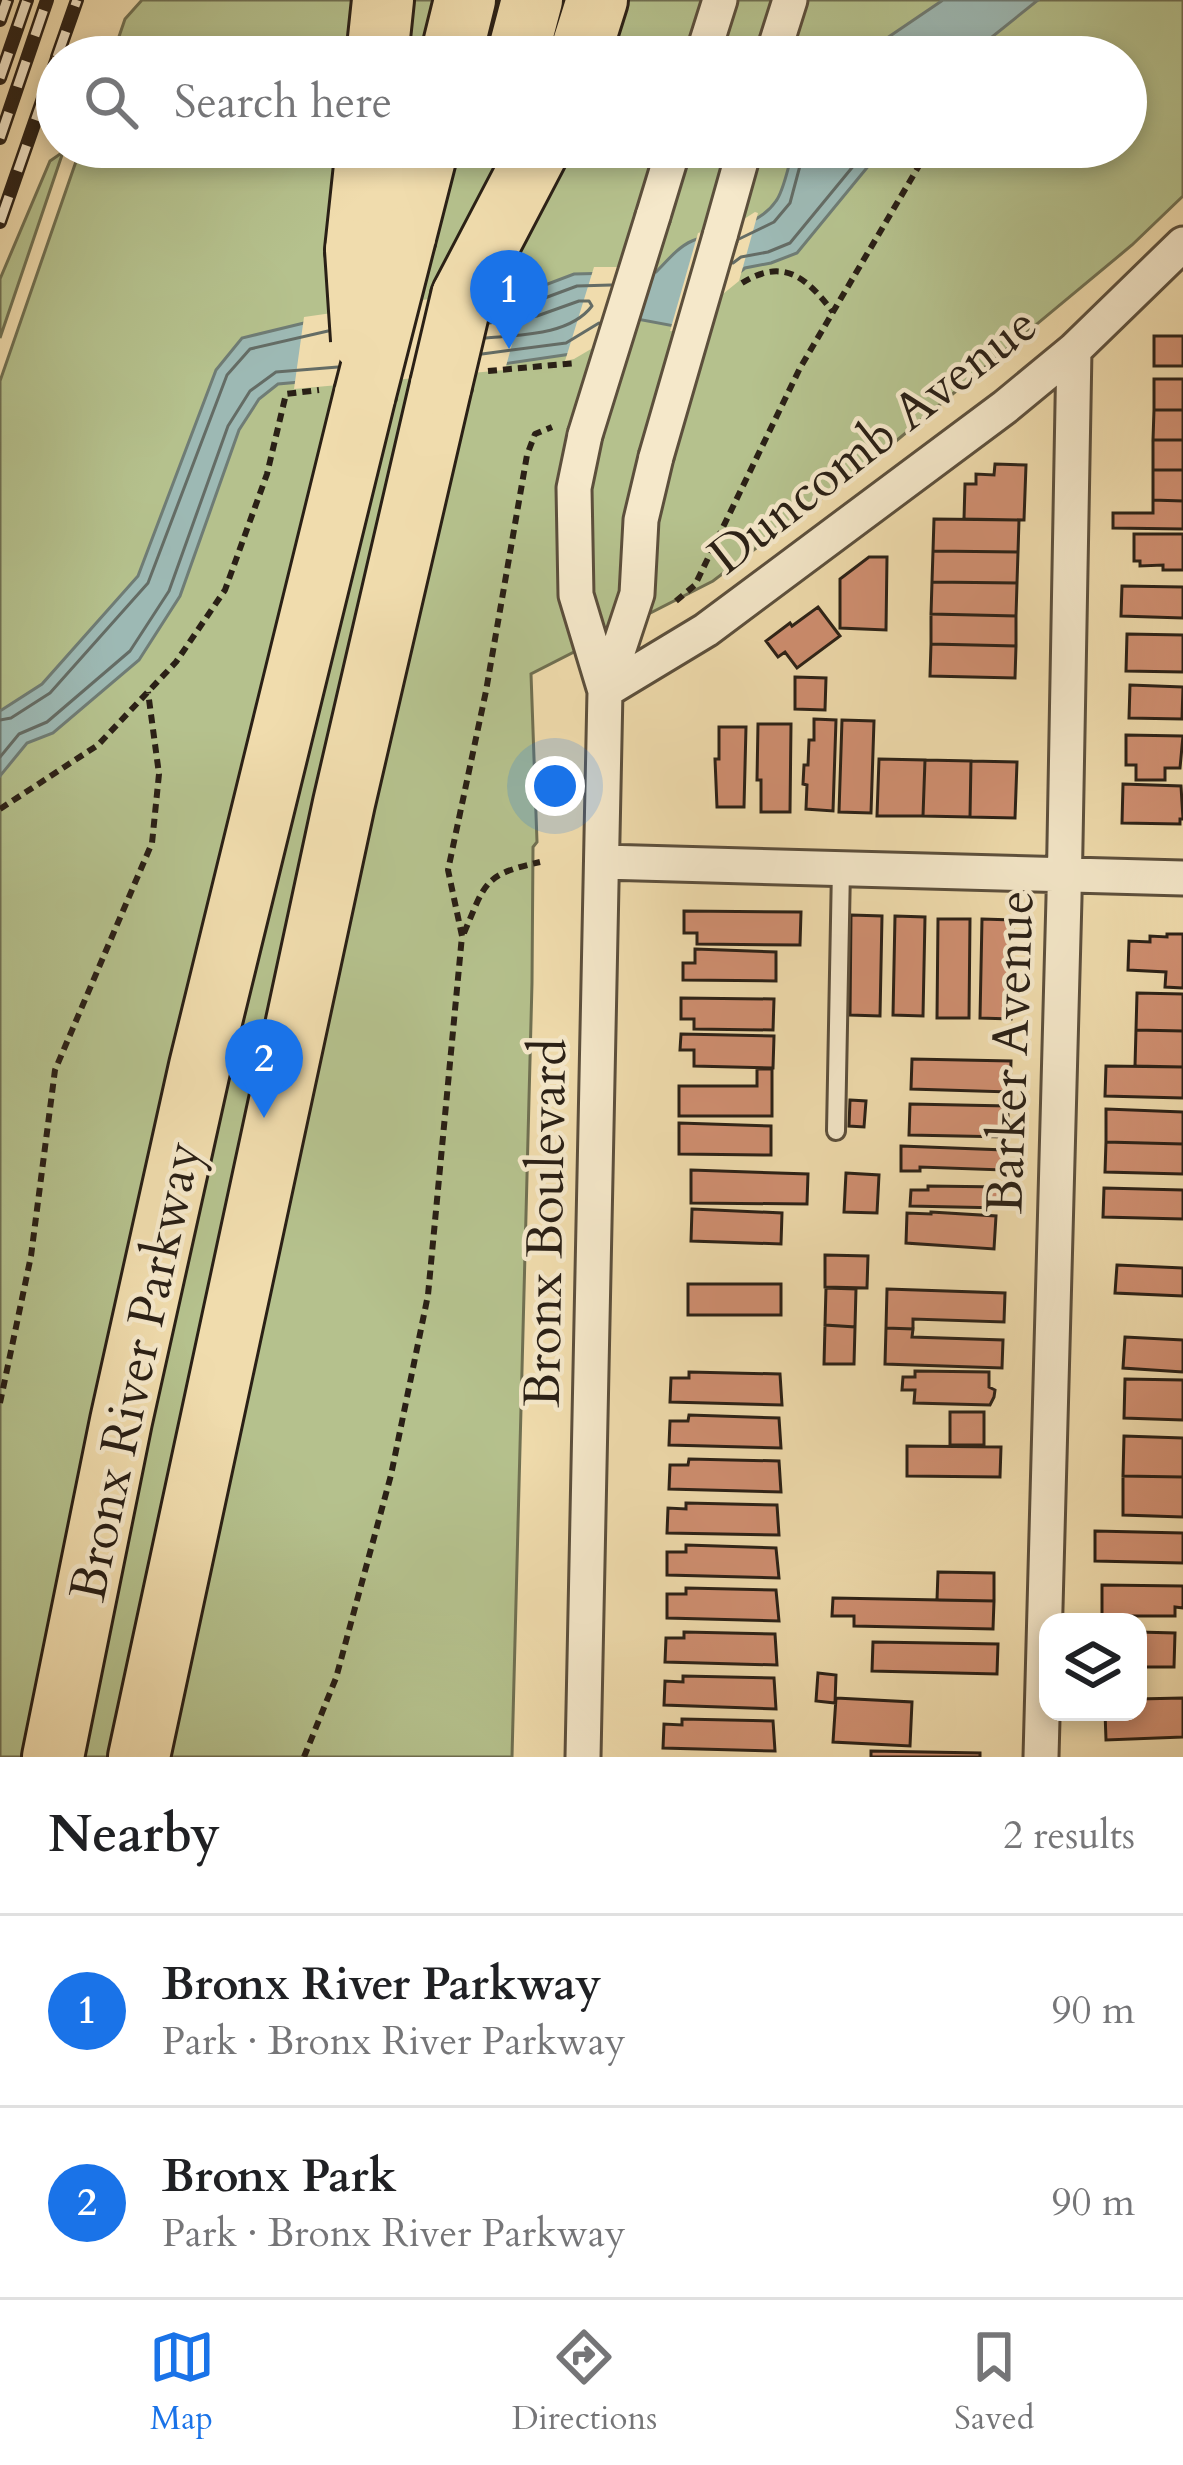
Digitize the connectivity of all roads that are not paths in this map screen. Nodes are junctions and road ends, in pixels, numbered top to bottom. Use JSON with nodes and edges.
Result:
{"nodes":[{"id":1,"x":383,"y":0,"type":"edge"},
{"id":2,"x":465,"y":0,"type":"edge"},
{"id":3,"x":532,"y":0,"type":"edge"},
{"id":4,"x":597,"y":0,"type":"edge"},
{"id":5,"x":720,"y":0,"type":"edge"},
{"id":6,"x":790,"y":0,"type":"edge"},
{"id":7,"x":379,"y":36,"type":"edge"},
{"id":8,"x":456,"y":36,"type":"edge"},
{"id":9,"x":523,"y":36,"type":"edge"},
{"id":10,"x":586,"y":36,"type":"edge"},
{"id":11,"x":709,"y":36,"type":"edge"},
{"id":12,"x":779,"y":36,"type":"edge"},
{"id":13,"x":370,"y":168,"type":"edge"},
{"id":14,"x":418,"y":168,"type":"edge"},
{"id":15,"x":490,"y":168,"type":"edge"},
{"id":16,"x":529,"y":168,"type":"edge"},
{"id":17,"x":668,"y":168,"type":"edge"},
{"id":18,"x":740,"y":168,"type":"edge"},
{"id":19,"x":380,"y":243,"type":"junction"},
{"id":20,"x":1183,"y":244,"type":"edge"},
{"id":21,"x":462,"y":296,"type":"junction"},
{"id":22,"x":1074,"y":350,"type":"junction"},
{"id":23,"x":605,"y":692,"type":"junction"},
{"id":24,"x":603,"y":862,"type":"junction"},
{"id":25,"x":841,"y":868,"type":"junction"},
{"id":26,"x":1065,"y":874,"type":"junction"},
{"id":27,"x":1183,"y":878,"type":"edge"},
{"id":28,"x":836,"y":1131,"type":"dead end"},
{"id":29,"x":52,"y":1757,"type":"edge"},
{"id":30,"x":139,"y":1757,"type":"edge"},
{"id":31,"x":583,"y":1757,"type":"edge"},
{"id":32,"x":1041,"y":1757,"type":"edge"}],
"edges":[{"from":1,"to":7,"type":"highway"},
{"from":2,"to":8,"type":"highway"},
{"from":3,"to":9,"type":"highway"},
{"from":4,"to":10,"type":"highway"},
{"from":5,"to":11,"type":"street"},
{"from":6,"to":12,"type":"street"},
{"from":13,"to":19,"type":"highway"},
{"from":14,"to":19,"type":"highway","name":"Bronx River Parkway"},
{"from":15,"to":21,"type":"highway","name":"Bronx River Parkway"},
{"from":16,"to":21,"type":"highway"},
{"from":17,"to":23,"type":"street","name":"Bronx Boulevard","bridge":true},
{"from":18,"to":23,"type":"street","name":"Bronx Boulevard","bridge":true},
{"from":19,"to":29,"type":"highway","name":"Bronx River Parkway","bridge":true},
{"from":20,"to":22,"type":"street","name":"Duncomb Avenue"},
{"from":21,"to":30,"type":"highway","name":"Bronx River Parkway","bridge":true},
{"from":22,"to":23,"type":"street","name":"Duncomb Avenue"},
{"from":22,"to":26,"type":"street","name":"Barker Avenue"},
{"from":23,"to":24,"type":"street","name":"Bronx Boulevard"},
{"from":24,"to":25,"type":"street"},
{"from":24,"to":31,"type":"street","name":"Bronx Boulevard"},
{"from":25,"to":26,"type":"street"},
{"from":25,"to":28,"type":"lane"},
{"from":26,"to":27,"type":"street"},
{"from":26,"to":32,"type":"street","name":"Barker Avenue"}]}
